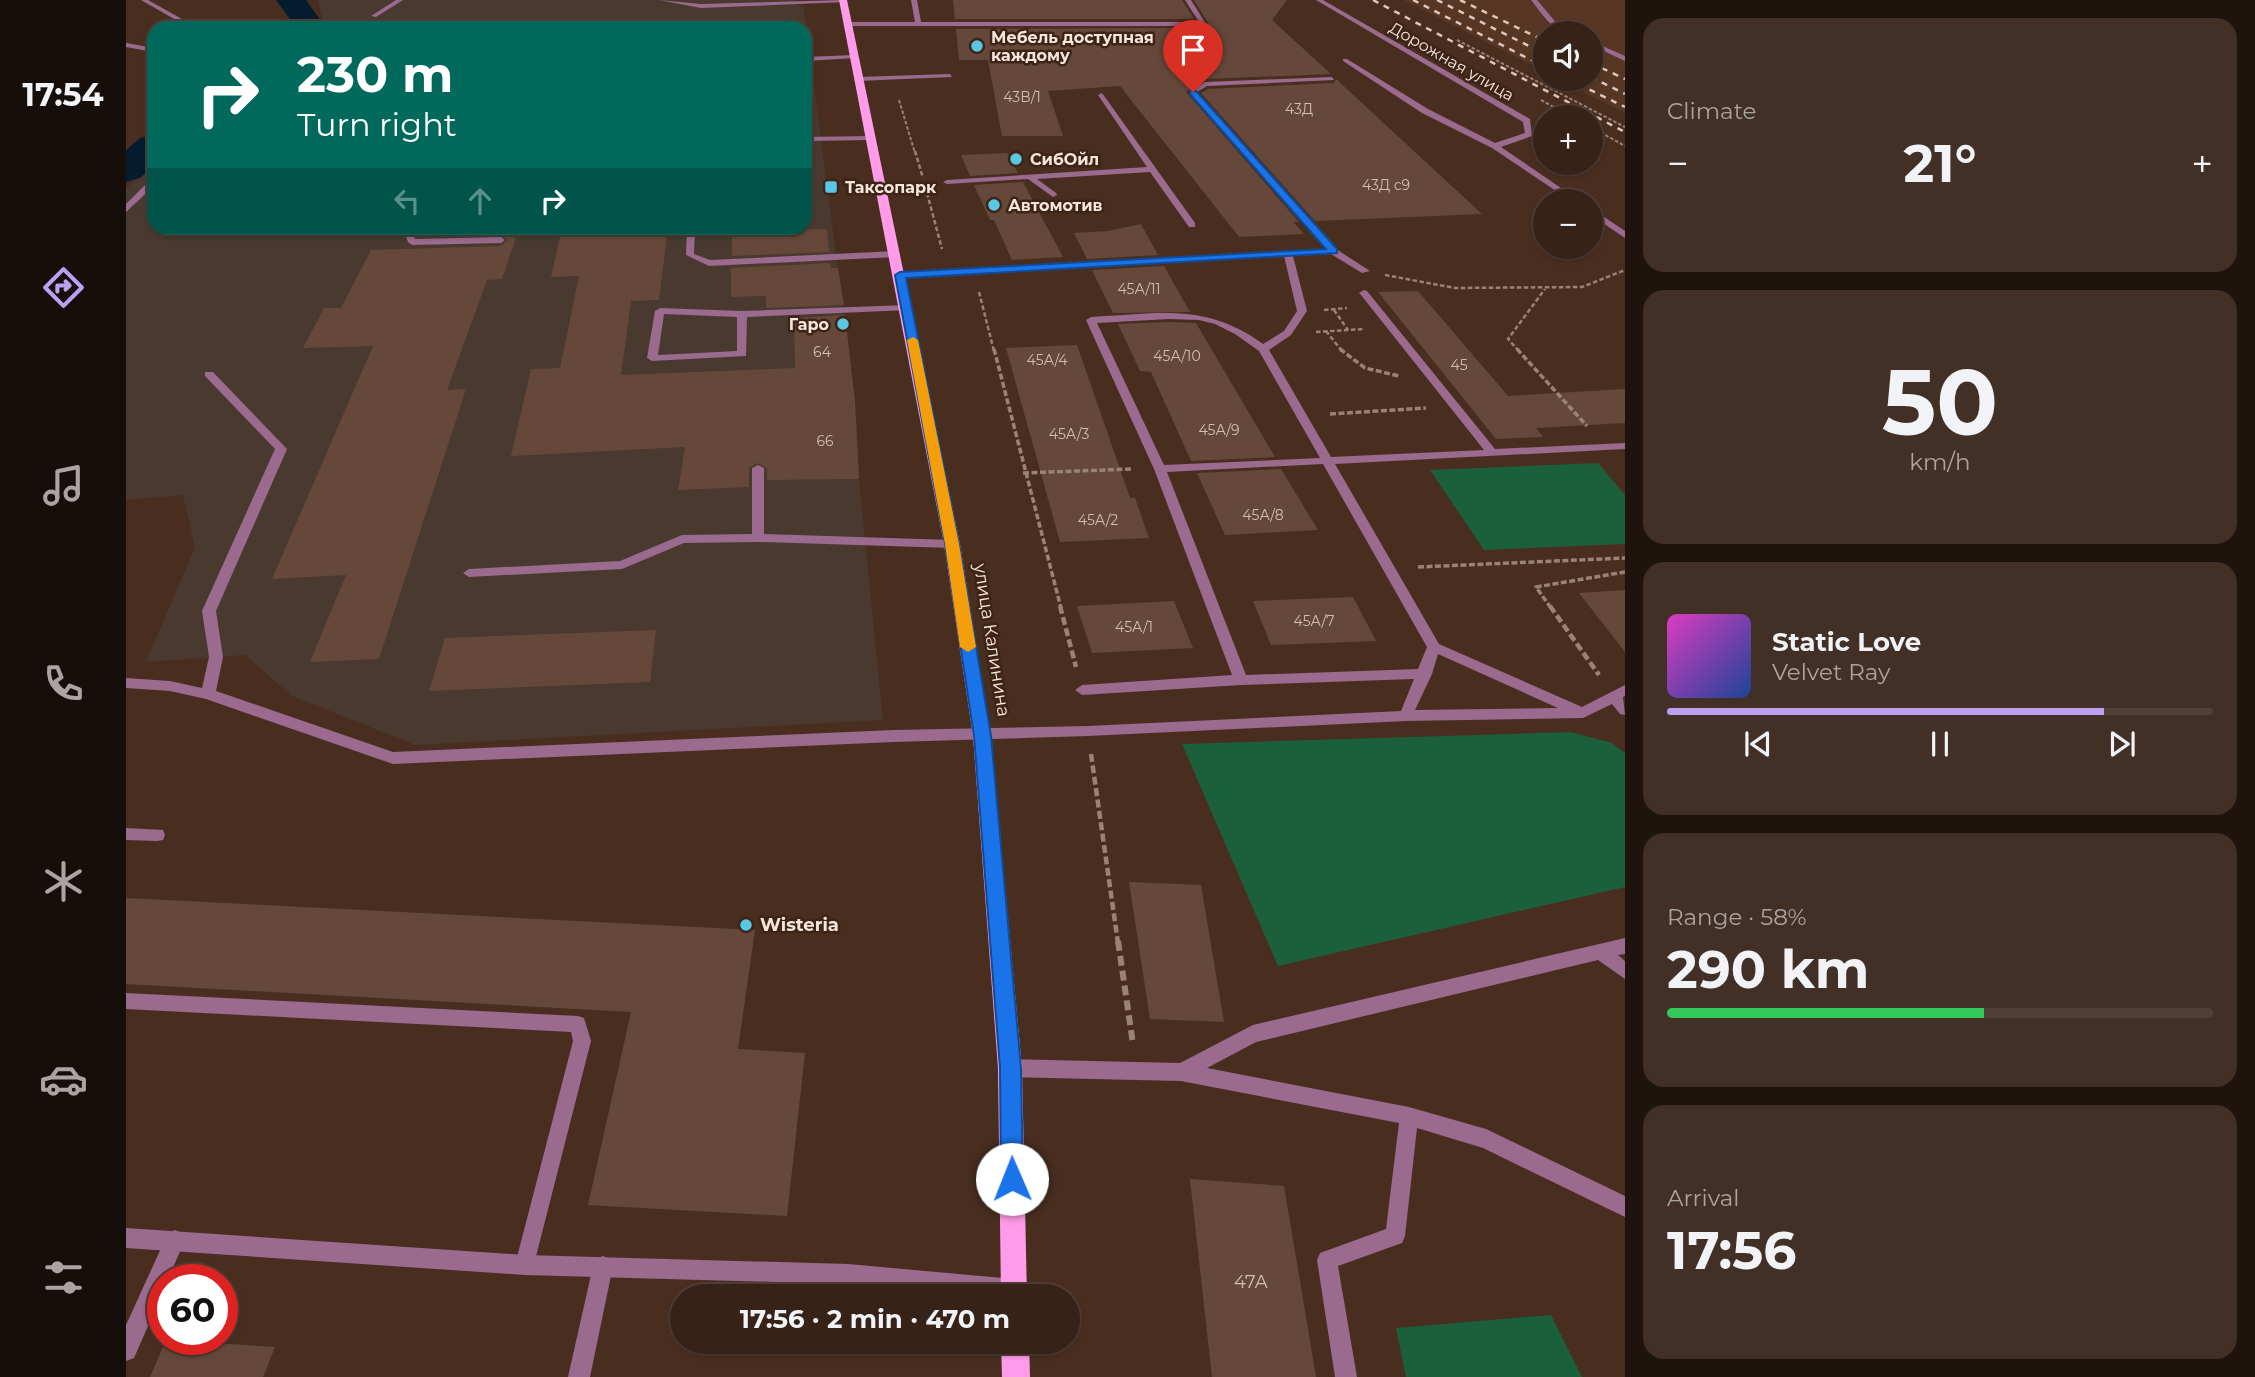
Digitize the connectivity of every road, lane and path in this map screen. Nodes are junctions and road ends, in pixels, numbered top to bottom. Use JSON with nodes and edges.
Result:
{"nodes":[{"id":1,"x":144,"y":0,"type":"edge"},
{"id":2,"x":400,"y":0,"type":"edge"},
{"id":3,"x":662,"y":0,"type":"edge"},
{"id":4,"x":914,"y":0,"type":"edge"},
{"id":5,"x":1188,"y":0,"type":"edge"},
{"id":6,"x":1319,"y":0,"type":"edge"},
{"id":7,"x":1534,"y":0,"type":"edge"},
{"id":8,"x":843,"y":1,"type":"edge"},
{"id":9,"x":374,"y":16,"type":"dead end"},
{"id":10,"x":182,"y":21,"type":"edge"},
{"id":11,"x":1552,"y":21,"type":"edge"},
{"id":12,"x":918,"y":23,"type":"junction"},
{"id":13,"x":849,"y":24,"type":"junction"},
{"id":14,"x":1457,"y":40,"type":"dead end"},
{"id":15,"x":126,"y":45,"type":"edge"},
{"id":16,"x":147,"y":49,"type":"edge"},
{"id":17,"x":1603,"y":49,"type":"edge"},
{"id":18,"x":854,"y":57,"type":"junction"},
{"id":19,"x":812,"y":58,"type":"edge"},
{"id":20,"x":1625,"y":59,"type":"edge"},
{"id":21,"x":1345,"y":60,"type":"dead end"},
{"id":22,"x":950,"y":76,"type":"dead end"},
{"id":23,"x":857,"y":79,"type":"junction"},
{"id":24,"x":1332,"y":79,"type":"dead end"},
{"id":25,"x":1102,"y":95,"type":"dead end"},
{"id":26,"x":1625,"y":127,"type":"edge"},
{"id":27,"x":1603,"y":134,"type":"edge"},
{"id":28,"x":871,"y":138,"type":"junction"},
{"id":29,"x":910,"y":138,"type":"dead end"},
{"id":30,"x":812,"y":139,"type":"edge"},
{"id":31,"x":1495,"y":146,"type":"junction"},
{"id":32,"x":1625,"y":146,"type":"edge"},
{"id":33,"x":1152,"y":169,"type":"junction"},
{"id":34,"x":1032,"y":178,"type":"junction"},
{"id":35,"x":947,"y":182,"type":"dead end"},
{"id":36,"x":147,"y":188,"type":"edge"},
{"id":37,"x":1558,"y":189,"type":"edge"},
{"id":38,"x":1053,"y":195,"type":"dead end"},
{"id":39,"x":126,"y":209,"type":"edge"},
{"id":40,"x":1603,"y":219,"type":"edge"},
{"id":41,"x":1192,"y":225,"type":"dead end"},
{"id":42,"x":410,"y":235,"type":"edge"},
{"id":43,"x":691,"y":235,"type":"edge"},
{"id":44,"x":1625,"y":235,"type":"edge"},
{"id":45,"x":501,"y":240,"type":"dead end"},
{"id":46,"x":1333,"y":251,"type":"junction"},
{"id":47,"x":896,"y":254,"type":"junction"},
{"id":48,"x":1288,"y":254,"type":"junction"},
{"id":49,"x":1625,"y":270,"type":"edge"},
{"id":50,"x":1365,"y":271,"type":"joint"},
{"id":51,"x":948,"y":272,"type":"junction"},
{"id":52,"x":900,"y":275,"type":"junction"},
{"id":53,"x":1546,"y":288,"type":"junction"},
{"id":54,"x":1364,"y":293,"type":"dead end"},
{"id":55,"x":1374,"y":306,"type":"junction"},
{"id":56,"x":907,"y":308,"type":"junction"},
{"id":57,"x":1334,"y":309,"type":"junction"},
{"id":58,"x":1302,"y":311,"type":"junction"},
{"id":59,"x":742,"y":314,"type":"junction"},
{"id":60,"x":1391,"y":327,"type":"junction"},
{"id":61,"x":1348,"y":330,"type":"junction"},
{"id":62,"x":1326,"y":331,"type":"junction"},
{"id":63,"x":1288,"y":333,"type":"junction"},
{"id":64,"x":1263,"y":349,"type":"junction"},
{"id":65,"x":209,"y":374,"type":"dead end"},
{"id":66,"x":1430,"y":376,"type":"junction"},
{"id":67,"x":1456,"y":407,"type":"junction"},
{"id":68,"x":1301,"y":416,"type":"junction"},
{"id":69,"x":1606,"y":446,"type":"junction"},
{"id":70,"x":1625,"y":446,"type":"edge"},
{"id":71,"x":1492,"y":452,"type":"junction"},
{"id":72,"x":1328,"y":462,"type":"junction"},
{"id":73,"x":758,"y":468,"type":"dead end"},
{"id":74,"x":1160,"y":468,"type":"junction"},
{"id":75,"x":1023,"y":473,"type":"dead end"},
{"id":76,"x":758,"y":538,"type":"junction"},
{"id":77,"x":952,"y":544,"type":"junction"},
{"id":78,"x":1625,"y":558,"type":"edge"},
{"id":79,"x":1389,"y":568,"type":"junction"},
{"id":80,"x":1625,"y":572,"type":"edge"},
{"id":81,"x":469,"y":573,"type":"dead end"},
{"id":82,"x":1434,"y":647,"type":"junction"},
{"id":83,"x":1425,"y":674,"type":"junction"},
{"id":84,"x":1241,"y":680,"type":"junction"},
{"id":85,"x":126,"y":683,"type":"edge"},
{"id":86,"x":1082,"y":690,"type":"dead end"},
{"id":87,"x":1620,"y":693,"type":"edge"},
{"id":88,"x":208,"y":694,"type":"junction"},
{"id":89,"x":1625,"y":710,"type":"edge"},
{"id":90,"x":1584,"y":713,"type":"junction"},
{"id":91,"x":1406,"y":716,"type":"junction"},
{"id":92,"x":982,"y":736,"type":"junction"},
{"id":93,"x":126,"y":834,"type":"edge"},
{"id":94,"x":157,"y":835,"type":"dead end"},
{"id":95,"x":1625,"y":946,"type":"edge"},
{"id":96,"x":1600,"y":952,"type":"junction"},
{"id":97,"x":1625,"y":971,"type":"edge"},
{"id":98,"x":126,"y":1001,"type":"edge"},
{"id":99,"x":1010,"y":1068,"type":"junction"},
{"id":100,"x":1181,"y":1072,"type":"junction"},
{"id":101,"x":1409,"y":1116,"type":"junction"},
{"id":102,"x":1625,"y":1207,"type":"edge"},
{"id":103,"x":126,"y":1238,"type":"edge"},
{"id":104,"x":175,"y":1240,"type":"junction"},
{"id":105,"x":525,"y":1265,"type":"junction"},
{"id":106,"x":603,"y":1266,"type":"junction"},
{"id":107,"x":935,"y":1284,"type":"edge"},
{"id":108,"x":1014,"y":1284,"type":"edge"},
{"id":109,"x":126,"y":1350,"type":"edge"},
{"id":110,"x":1015,"y":1354,"type":"edge"},
{"id":111,"x":579,"y":1377,"type":"edge"},
{"id":112,"x":1016,"y":1377,"type":"edge"},
{"id":113,"x":1346,"y":1377,"type":"edge"}],
"edges":[{"from":1,"to":10,"type":"street"},
{"from":2,"to":9,"type":"street"},
{"from":3,"to":8,"type":"street"},
{"from":4,"to":12,"type":"street"},
{"from":5,"to":12,"type":"street"},
{"from":6,"to":31,"type":"street","name":"Дорожная улица"},
{"from":7,"to":11,"type":"street"},
{"from":8,"to":13,"type":"main road","name":"улица Калинина"},
{"from":12,"to":13,"type":"street"},
{"from":13,"to":18,"type":"main road","name":"улица Калинина"},
{"from":14,"to":26,"type":"path"},
{"from":15,"to":16,"type":"street"},
{"from":17,"to":20,"type":"street"},
{"from":18,"to":19,"type":"street"},
{"from":18,"to":23,"type":"main road","name":"улица Калинина"},
{"from":21,"to":31,"type":"street"},
{"from":22,"to":23,"type":"street"},
{"from":23,"to":28,"type":"main road","name":"улица Калинина"},
{"from":24,"to":46,"type":"street"},
{"from":25,"to":33,"type":"street"},
{"from":27,"to":32,"type":"path"},
{"from":28,"to":30,"type":"street"},
{"from":28,"to":47,"type":"main road","name":"улица Калинина"},
{"from":29,"to":51,"type":"path"},
{"from":31,"to":37,"type":"street"},
{"from":33,"to":34,"type":"street"},
{"from":33,"to":41,"type":"street"},
{"from":34,"to":35,"type":"street"},
{"from":34,"to":38,"type":"street"},
{"from":36,"to":39,"type":"street"},
{"from":40,"to":44,"type":"street"},
{"from":42,"to":45,"type":"street"},
{"from":43,"to":47,"type":"street"},
{"from":46,"to":48,"type":"street"},
{"from":46,"to":50,"type":"street"},
{"from":47,"to":52,"type":"main road","name":"улица Калинина"},
{"from":48,"to":51,"type":"street"},
{"from":48,"to":58,"type":"street"},
{"from":49,"to":53,"type":"path"},
{"from":50,"to":53,"type":"path"},
{"from":51,"to":52,"type":"street"},
{"from":52,"to":56,"type":"main road","name":"улица Калинина"},
{"from":53,"to":69,"type":"path"},
{"from":54,"to":55,"type":"street"},
{"from":55,"to":57,"type":"path"},
{"from":55,"to":60,"type":"street"},
{"from":56,"to":59,"type":"street"},
{"from":56,"to":77,"type":"main road","name":"улица Калинина"},
{"from":57,"to":58,"type":"path"},
{"from":57,"to":61,"type":"path"},
{"from":58,"to":63,"type":"street"},
{"from":59,"to":59,"type":"street"},
{"from":60,"to":61,"type":"path"},
{"from":60,"to":66,"type":"street"},
{"from":61,"to":62,"type":"path"},
{"from":62,"to":63,"type":"path"},
{"from":62,"to":66,"type":"path"},
{"from":63,"to":64,"type":"street"},
{"from":64,"to":68,"type":"street"},
{"from":64,"to":74,"type":"street"},
{"from":65,"to":88,"type":"street"},
{"from":66,"to":67,"type":"street"},
{"from":67,"to":68,"type":"path"},
{"from":67,"to":71,"type":"street"},
{"from":68,"to":72,"type":"street"},
{"from":69,"to":70,"type":"street"},
{"from":69,"to":71,"type":"street"},
{"from":71,"to":72,"type":"street"},
{"from":72,"to":74,"type":"street"},
{"from":72,"to":79,"type":"street"},
{"from":73,"to":76,"type":"street"},
{"from":74,"to":75,"type":"path"},
{"from":74,"to":84,"type":"street"},
{"from":76,"to":77,"type":"street"},
{"from":76,"to":81,"type":"street"},
{"from":77,"to":92,"type":"main road","name":"улица Калинина"},
{"from":78,"to":79,"type":"path"},
{"from":79,"to":82,"type":"street"},
{"from":80,"to":87,"type":"path"},
{"from":82,"to":83,"type":"street"},
{"from":82,"to":90,"type":"street"},
{"from":83,"to":84,"type":"street"},
{"from":83,"to":91,"type":"street"},
{"from":84,"to":86,"type":"street"},
{"from":85,"to":88,"type":"street"},
{"from":87,"to":89,"type":"street"},
{"from":87,"to":90,"type":"street"},
{"from":88,"to":92,"type":"street"},
{"from":90,"to":91,"type":"street"},
{"from":91,"to":92,"type":"street"},
{"from":92,"to":99,"type":"main road","name":"улица Калинина"},
{"from":93,"to":94,"type":"street"},
{"from":95,"to":96,"type":"street"},
{"from":96,"to":97,"type":"street"},
{"from":96,"to":100,"type":"street"},
{"from":98,"to":105,"type":"street"},
{"from":99,"to":100,"type":"street"},
{"from":99,"to":108,"type":"main road","name":"улица Калинина"},
{"from":100,"to":101,"type":"street"},
{"from":101,"to":102,"type":"street"},
{"from":101,"to":113,"type":"street"},
{"from":103,"to":104,"type":"street"},
{"from":104,"to":105,"type":"street"},
{"from":104,"to":109,"type":"street"},
{"from":105,"to":106,"type":"street"},
{"from":106,"to":107,"type":"street"},
{"from":106,"to":111,"type":"street"},
{"from":110,"to":112,"type":"main road"}]}
